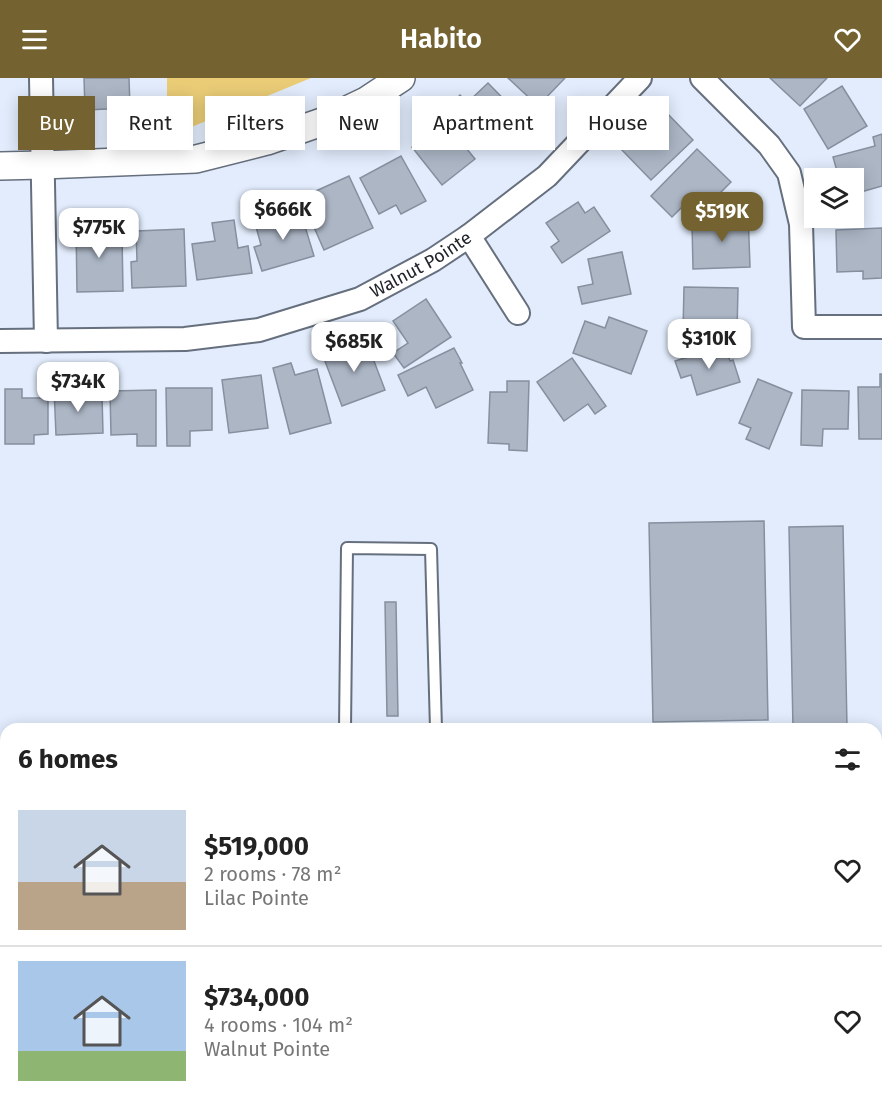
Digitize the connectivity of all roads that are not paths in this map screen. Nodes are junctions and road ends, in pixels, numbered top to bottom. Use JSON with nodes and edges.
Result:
{"nodes":[{"id":1,"x":41,"y":78,"type":"edge"},
{"id":2,"x":401,"y":78,"type":"edge"},
{"id":3,"x":640,"y":78,"type":"edge"},
{"id":4,"x":702,"y":78,"type":"edge"},
{"id":5,"x":42,"y":165,"type":"junction"},
{"id":6,"x":0,"y":166,"type":"edge"},
{"id":7,"x":469,"y":236,"type":"junction"},
{"id":8,"x":518,"y":313,"type":"dead end"},
{"id":9,"x":882,"y":327,"type":"edge"},
{"id":10,"x":0,"y":341,"type":"edge"},
{"id":11,"x":46,"y":341,"type":"junction"},
{"id":12,"x":345,"y":723,"type":"edge"},
{"id":13,"x":436,"y":723,"type":"edge"}],
"edges":[{"from":1,"to":5,"type":"street"},
{"from":2,"to":5,"type":"street"},
{"from":3,"to":7,"type":"street","name":"Walnut Pointe"},
{"from":4,"to":9,"type":"street"},
{"from":5,"to":6,"type":"street"},
{"from":5,"to":11,"type":"street"},
{"from":7,"to":8,"type":"street"},
{"from":7,"to":11,"type":"street","name":"Walnut Pointe"},
{"from":10,"to":11,"type":"street","name":"Walnut Pointe"},
{"from":12,"to":13,"type":"lane"}]}
